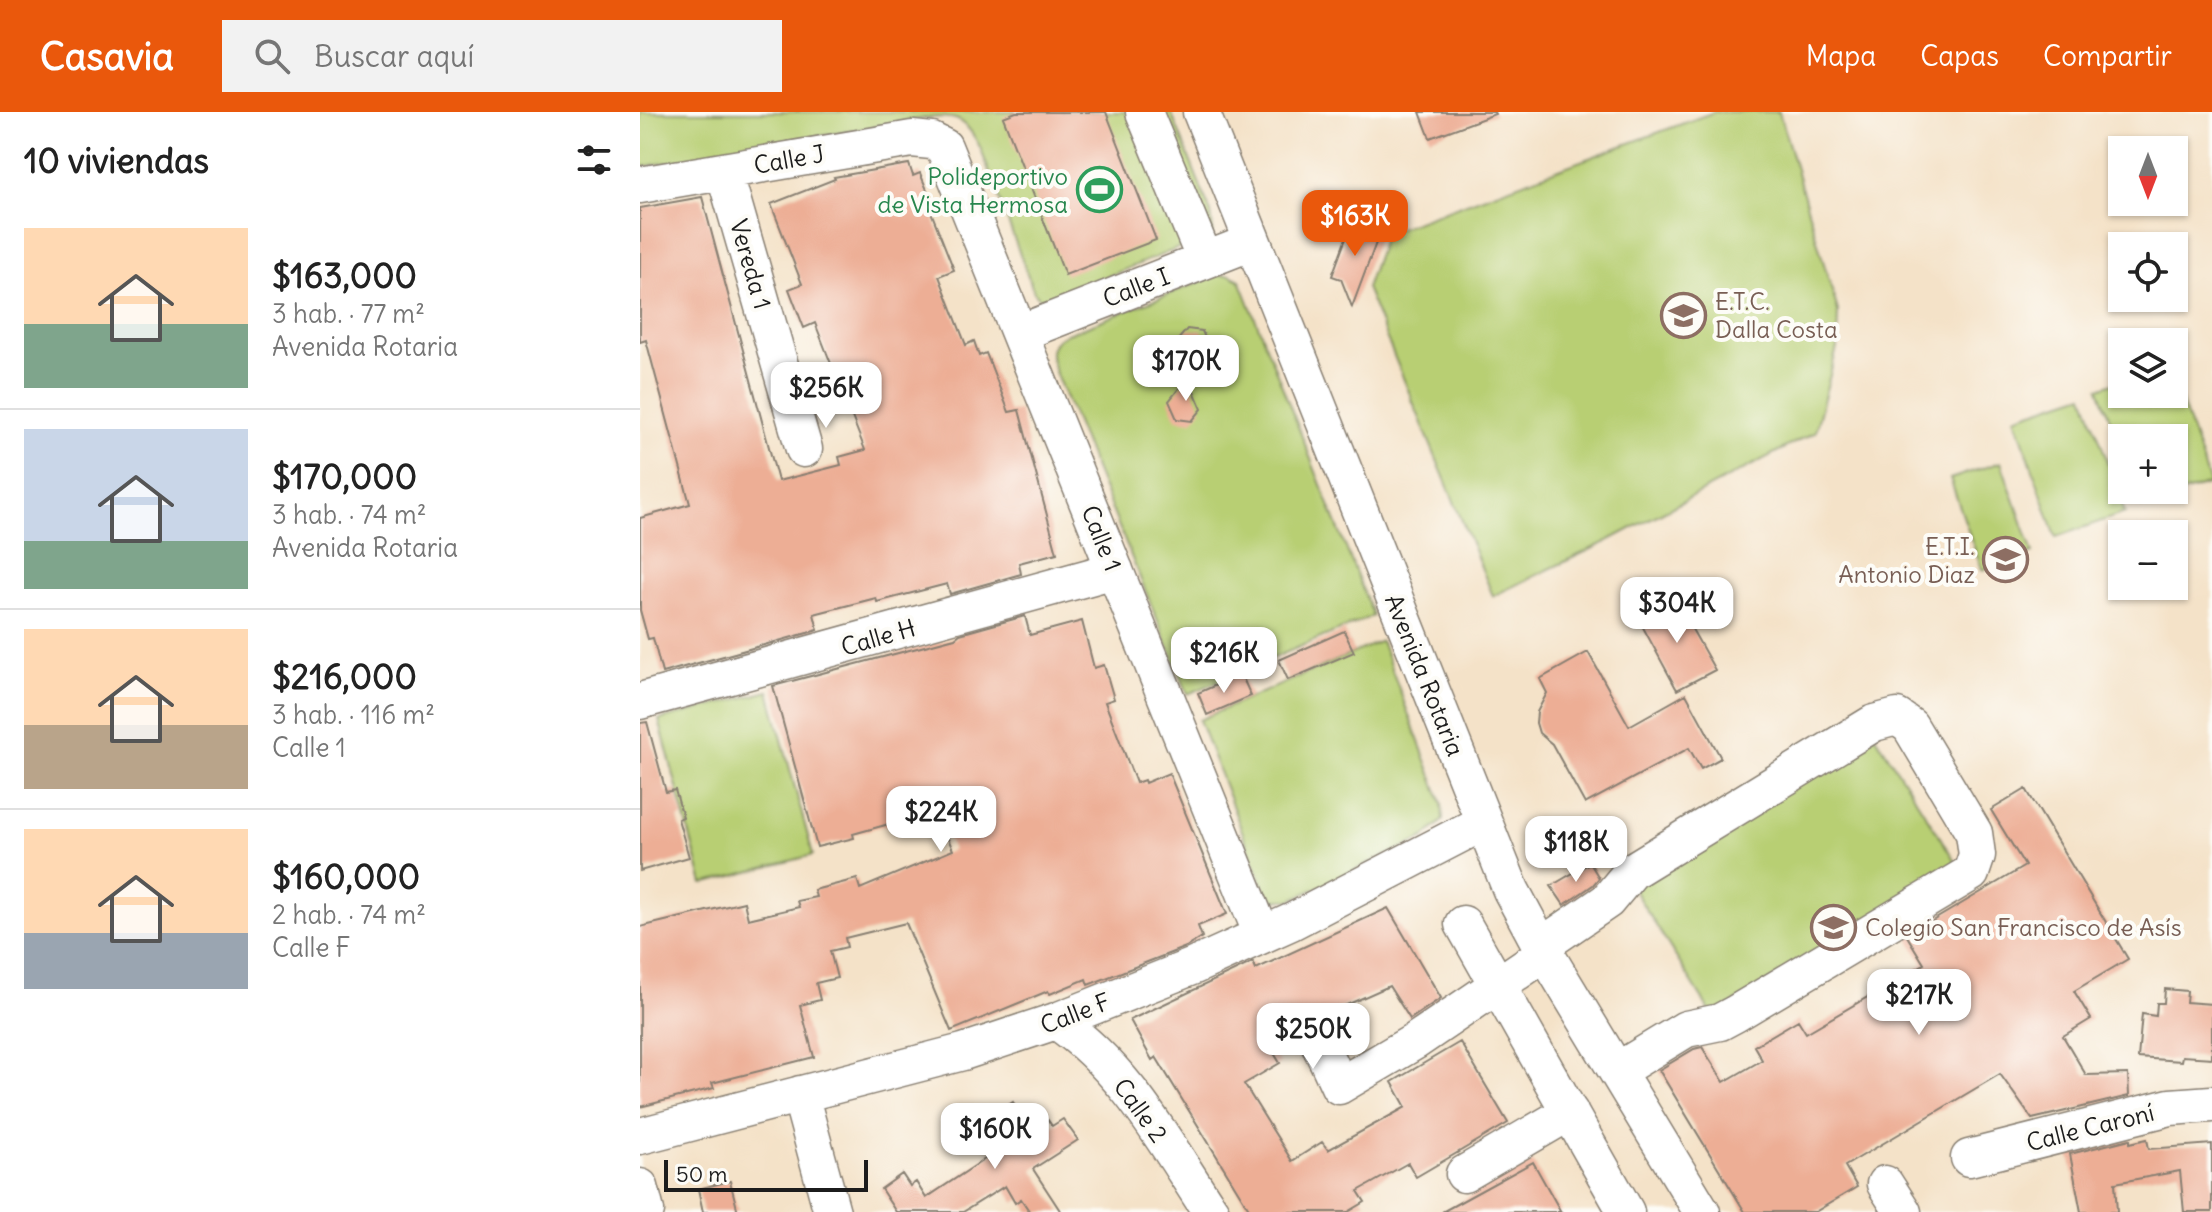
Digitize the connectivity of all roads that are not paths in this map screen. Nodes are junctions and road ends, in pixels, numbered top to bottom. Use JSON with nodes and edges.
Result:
{"nodes":[{"id":1,"x":1144,"y":112,"type":"edge"},
{"id":2,"x":1201,"y":112,"type":"edge"},
{"id":3,"x":938,"y":143,"type":"joint"},
{"id":4,"x":724,"y":171,"type":"junction"},
{"id":5,"x":640,"y":185,"type":"edge"},
{"id":6,"x":1252,"y":242,"type":"junction"},
{"id":7,"x":1205,"y":260,"type":"junction"},
{"id":8,"x":1020,"y":333,"type":"junction"},
{"id":9,"x":804,"y":449,"type":"dead end"},
{"id":10,"x":1115,"y":570,"type":"junction"},
{"id":11,"x":642,"y":695,"type":"edge"},
{"id":12,"x":1484,"y":822,"type":"junction"},
{"id":13,"x":1463,"y":924,"type":"dead end"},
{"id":14,"x":1262,"y":935,"type":"junction"},
{"id":15,"x":1543,"y":950,"type":"junction"},
{"id":16,"x":1498,"y":985,"type":"junction"},
{"id":17,"x":1056,"y":1021,"type":"junction"},
{"id":18,"x":1316,"y":1036,"type":"dead end"},
{"id":19,"x":1617,"y":1071,"type":"junction"},
{"id":20,"x":800,"y":1094,"type":"junction"},
{"id":21,"x":2212,"y":1104,"type":"edge"},
{"id":22,"x":1570,"y":1112,"type":"junction"},
{"id":23,"x":640,"y":1136,"type":"edge"},
{"id":24,"x":1969,"y":1158,"type":"dead end"},
{"id":25,"x":1464,"y":1174,"type":"dead end"},
{"id":26,"x":640,"y":1187,"type":"edge"},
{"id":27,"x":646,"y":1211,"type":"edge"},
{"id":28,"x":832,"y":1212,"type":"edge"},
{"id":29,"x":1211,"y":1212,"type":"edge"},
{"id":30,"x":1626,"y":1212,"type":"edge"},
{"id":31,"x":1702,"y":1212,"type":"edge"}],
"edges":[{"from":1,"to":7,"type":"street"},
{"from":2,"to":6,"type":"street","name":"Avenida Rotaria"},
{"from":3,"to":4,"type":"street","name":"Calle J"},
{"from":3,"to":8,"type":"street","name":"Calle 1"},
{"from":4,"to":5,"type":"street","name":"Calle J"},
{"from":4,"to":9,"type":"street","name":"Vereda 1"},
{"from":6,"to":7,"type":"street","name":"Calle I"},
{"from":6,"to":12,"type":"street","name":"Avenida Rotaria"},
{"from":7,"to":8,"type":"street","name":"Calle I"},
{"from":8,"to":10,"type":"street","name":"Calle 1"},
{"from":10,"to":11,"type":"street","name":"Calle H"},
{"from":10,"to":14,"type":"street","name":"Calle 1"},
{"from":12,"to":14,"type":"street","name":"Calle F"},
{"from":12,"to":15,"type":"street","name":"Avenida Rotaria"},
{"from":13,"to":16,"type":"street"},
{"from":14,"to":17,"type":"street","name":"Calle F"},
{"from":15,"to":16,"type":"street"},
{"from":15,"to":19,"type":"street","name":"Avenida Rotaria"},
{"from":15,"to":19,"type":"street"},
{"from":16,"to":18,"type":"street"},
{"from":16,"to":22,"type":"street"},
{"from":17,"to":20,"type":"street","name":"Calle F"},
{"from":17,"to":29,"type":"street","name":"Calle 2"},
{"from":19,"to":31,"type":"street","name":"Avenida Rotaria"},
{"from":20,"to":23,"type":"street","name":"Calle F"},
{"from":20,"to":28,"type":"street"},
{"from":21,"to":24,"type":"street","name":"Calle Caroní"},
{"from":22,"to":25,"type":"street"},
{"from":22,"to":30,"type":"street"},
{"from":26,"to":27,"type":"street"}]}
